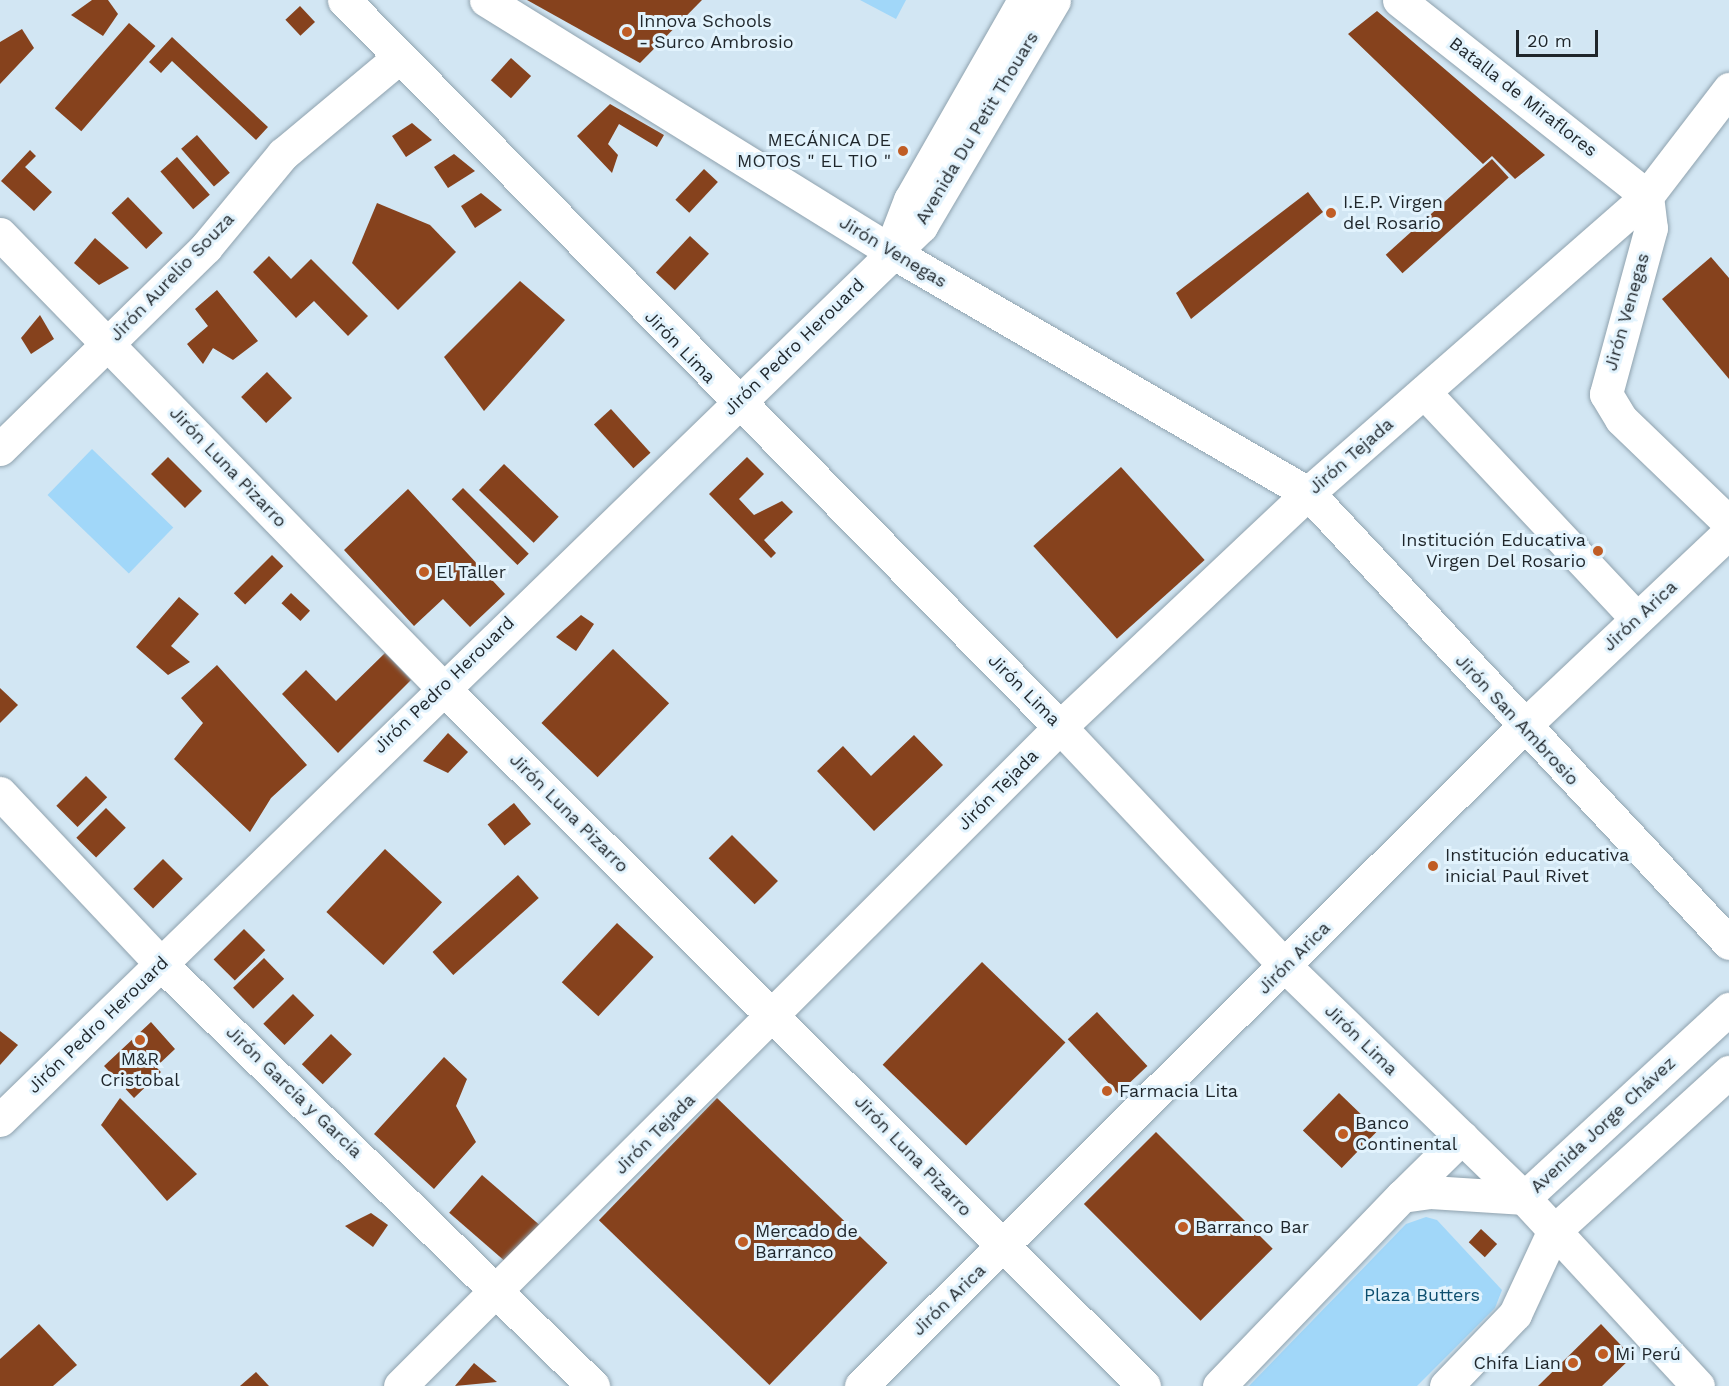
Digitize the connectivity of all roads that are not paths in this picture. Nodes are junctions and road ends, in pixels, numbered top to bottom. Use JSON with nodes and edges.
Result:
{"nodes":[{"id":1,"x":344,"y":0,"type":"edge"},
{"id":2,"x":486,"y":0,"type":"edge"},
{"id":3,"x":1024,"y":0,"type":"edge"},
{"id":4,"x":1054,"y":0,"type":"edge"},
{"id":5,"x":1399,"y":0,"type":"edge"},
{"id":6,"x":397,"y":58,"type":"junction"},
{"id":7,"x":1729,"y":89,"type":"edge"},
{"id":8,"x":1647,"y":196,"type":"junction"},
{"id":9,"x":0,"y":234,"type":"edge"},
{"id":10,"x":892,"y":252,"type":"junction"},
{"id":11,"x":109,"y":344,"type":"junction"},
{"id":12,"x":1424,"y":392,"type":"junction"},
{"id":13,"x":736,"y":404,"type":"junction"},
{"id":14,"x":0,"y":449,"type":"edge"},
{"id":15,"x":1308,"y":493,"type":"junction"},
{"id":16,"x":1729,"y":523,"type":"edge"},
{"id":17,"x":1729,"y":532,"type":"edge"},
{"id":18,"x":1637,"y":619,"type":"junction"},
{"id":19,"x":441,"y":686,"type":"junction"},
{"id":20,"x":1060,"y":727,"type":"junction"},
{"id":21,"x":1523,"y":727,"type":"junction"},
{"id":22,"x":0,"y":793,"type":"edge"},
{"id":23,"x":1729,"y":943,"type":"edge"},
{"id":24,"x":161,"y":964,"type":"junction"},
{"id":25,"x":1286,"y":967,"type":"junction"},
{"id":26,"x":1729,"y":1009,"type":"edge"},
{"id":27,"x":775,"y":1014,"type":"junction"},
{"id":28,"x":1729,"y":1072,"type":"edge"},
{"id":29,"x":0,"y":1120,"type":"edge"},
{"id":30,"x":1462,"y":1137,"type":"junction"},
{"id":31,"x":1402,"y":1196,"type":"junction"},
{"id":32,"x":1524,"y":1198,"type":"junction"},
{"id":33,"x":1553,"y":1232,"type":"junction"},
{"id":34,"x":1002,"y":1248,"type":"junction"},
{"id":35,"x":498,"y":1290,"type":"junction"},
{"id":36,"x":400,"y":1386,"type":"edge"},
{"id":37,"x":593,"y":1386,"type":"edge"},
{"id":38,"x":861,"y":1386,"type":"edge"},
{"id":39,"x":1144,"y":1386,"type":"edge"},
{"id":40,"x":1219,"y":1386,"type":"edge"},
{"id":41,"x":1446,"y":1386,"type":"edge"},
{"id":42,"x":1698,"y":1386,"type":"edge"}],
"edges":[{"from":1,"to":6,"type":"street","name":"Jirón Lima"},
{"from":2,"to":10,"type":"street","name":"Jirón Venegas"},
{"from":3,"to":10,"type":"street","name":"Avenida Du Petit Thouars"},
{"from":4,"to":10,"type":"street","name":"Avenida Du Petit Thouars"},
{"from":5,"to":8,"type":"street","name":"Batalla de Miraflores"},
{"from":6,"to":11,"type":"street","name":"Jirón Aurelio Souza"},
{"from":6,"to":13,"type":"street","name":"Jirón Lima"},
{"from":7,"to":8,"type":"street","name":"Jirón Tejada"},
{"from":8,"to":12,"type":"street","name":"Jirón Tejada"},
{"from":8,"to":16,"type":"street","name":"Jirón Venegas"},
{"from":9,"to":11,"type":"street","name":"Jirón Luna Pizarro"},
{"from":10,"to":13,"type":"street","name":"Jirón Pedro Herouard"},
{"from":10,"to":15,"type":"street","name":"Jirón Venegas"},
{"from":11,"to":14,"type":"street","name":"Jirón Aurelio Souza"},
{"from":11,"to":19,"type":"street","name":"Jirón Luna Pizarro"},
{"from":12,"to":15,"type":"street","name":"Jirón Tejada"},
{"from":12,"to":18,"type":"street"},
{"from":13,"to":19,"type":"street","name":"Jirón Pedro Herouard"},
{"from":13,"to":20,"type":"street","name":"Jirón Lima"},
{"from":15,"to":20,"type":"street","name":"Jirón Tejada"},
{"from":15,"to":21,"type":"street","name":"Jirón San Ambrosio"},
{"from":17,"to":18,"type":"street","name":"Jirón Arica"},
{"from":18,"to":21,"type":"street","name":"Jirón Arica"},
{"from":19,"to":24,"type":"street","name":"Jirón Pedro Herouard"},
{"from":19,"to":27,"type":"street","name":"Jirón Luna Pizarro"},
{"from":20,"to":25,"type":"street","name":"Jirón Lima"},
{"from":20,"to":27,"type":"street","name":"Jirón Tejada"},
{"from":21,"to":23,"type":"street","name":"Jirón San Ambrosio"},
{"from":21,"to":25,"type":"street","name":"Jirón Arica"},
{"from":22,"to":24,"type":"street","name":"Jirón García y García"},
{"from":24,"to":29,"type":"street","name":"Jirón Pedro Herouard"},
{"from":24,"to":35,"type":"street","name":"Jirón García y García"},
{"from":25,"to":30,"type":"street","name":"Jirón Lima"},
{"from":25,"to":34,"type":"street","name":"Jirón Arica"},
{"from":26,"to":32,"type":"street","name":"Avenida Jorge Chávez"},
{"from":27,"to":34,"type":"street","name":"Jirón Luna Pizarro"},
{"from":27,"to":35,"type":"street","name":"Jirón Tejada"},
{"from":28,"to":33,"type":"street"},
{"from":30,"to":31,"type":"street"},
{"from":30,"to":32,"type":"street","name":"Jirón Lima"},
{"from":31,"to":32,"type":"street","name":"Avenida Jorge Chávez"},
{"from":31,"to":40,"type":"street"},
{"from":32,"to":33,"type":"street","name":"Jirón Lima"},
{"from":33,"to":41,"type":"street"},
{"from":33,"to":42,"type":"street","name":"Jirón Lima"},
{"from":34,"to":38,"type":"street","name":"Jirón Arica"},
{"from":34,"to":39,"type":"street","name":"Jirón Luna Pizarro"},
{"from":35,"to":36,"type":"street","name":"Jirón Tejada"},
{"from":35,"to":37,"type":"street","name":"Jirón García y García"}]}
